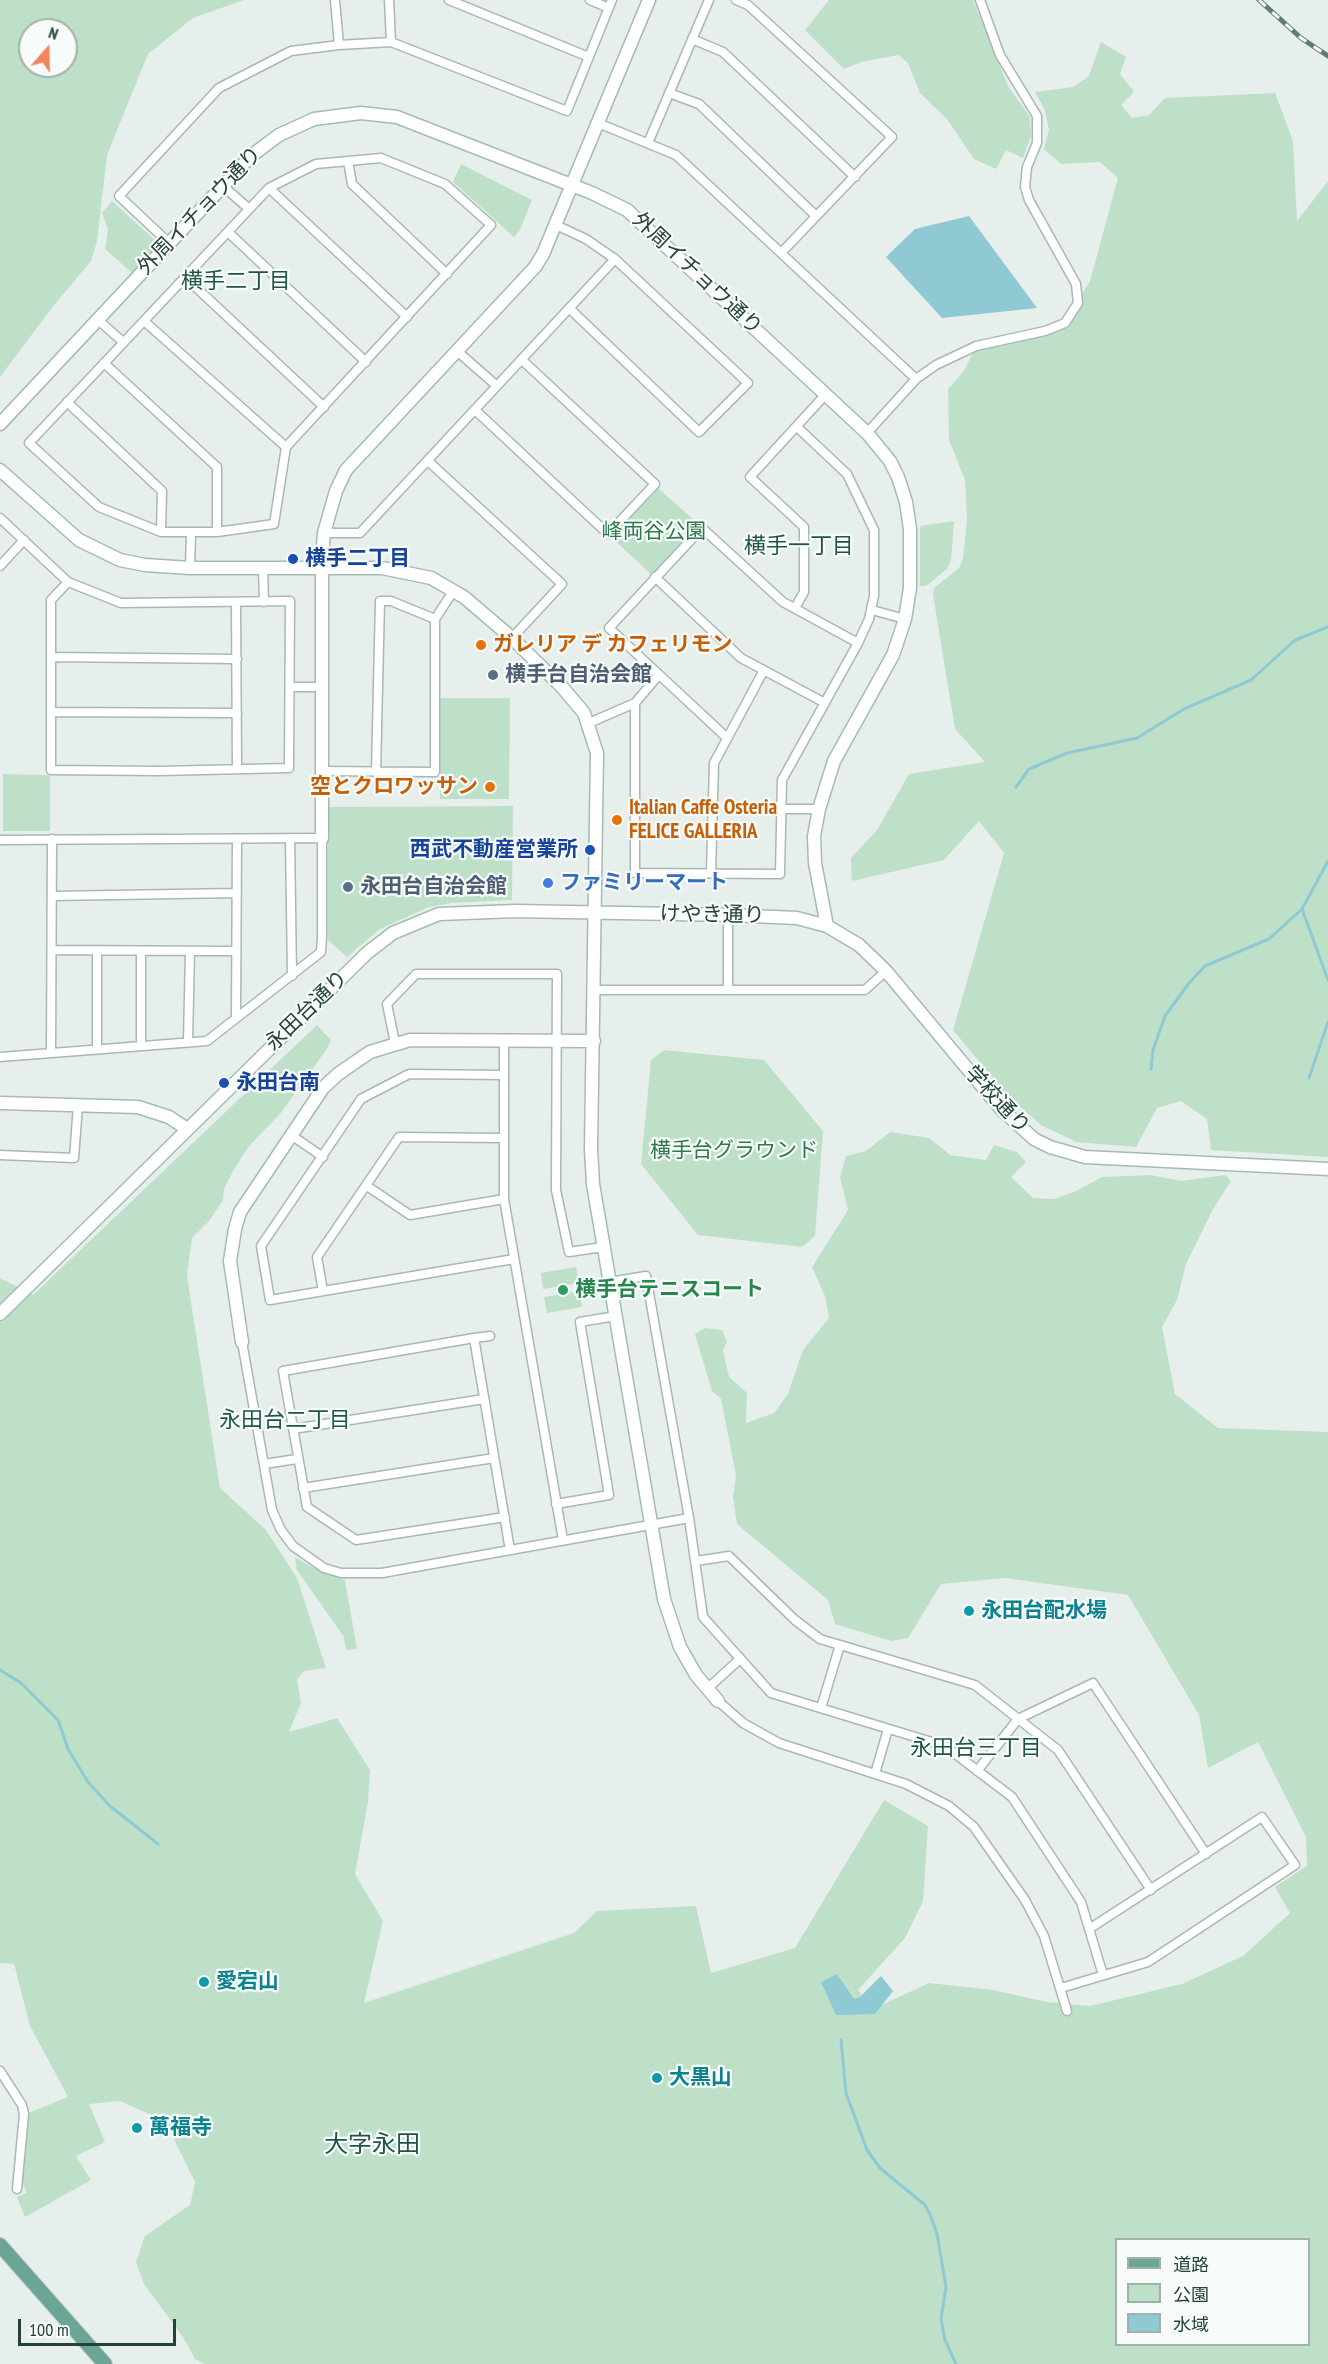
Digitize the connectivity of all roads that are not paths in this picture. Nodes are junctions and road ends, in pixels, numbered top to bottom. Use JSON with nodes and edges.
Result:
{"nodes":[{"id":1,"x":335,"y":0,"type":"edge"},
{"id":2,"x":389,"y":0,"type":"edge"},
{"id":3,"x":448,"y":0,"type":"edge"},
{"id":4,"x":590,"y":0,"type":"edge"},
{"id":5,"x":649,"y":0,"type":"edge"},
{"id":6,"x":708,"y":0,"type":"edge"},
{"id":7,"x":736,"y":0,"type":"edge"},
{"id":8,"x":980,"y":0,"type":"edge"},
{"id":9,"x":611,"y":4,"type":"edge"},
{"id":10,"x":692,"y":39,"type":"junction"},
{"id":11,"x":391,"y":42,"type":"junction"},
{"id":12,"x":339,"y":45,"type":"junction"},
{"id":13,"x":589,"y":57,"type":"junction"},
{"id":14,"x":669,"y":93,"type":"junction"},
{"id":15,"x":598,"y":123,"type":"junction"},
{"id":16,"x":648,"y":144,"type":"junction"},
{"id":17,"x":348,"y":161,"type":"junction"},
{"id":18,"x":855,"y":177,"type":"junction"},
{"id":19,"x":573,"y":185,"type":"junction"},
{"id":20,"x":223,"y":186,"type":"junction"},
{"id":21,"x":269,"y":188,"type":"junction"},
{"id":22,"x":248,"y":208,"type":"junction"},
{"id":23,"x":816,"y":216,"type":"junction"},
{"id":24,"x":556,"y":225,"type":"junction"},
{"id":25,"x":228,"y":232,"type":"junction"},
{"id":26,"x":168,"y":242,"type":"junction"},
{"id":27,"x":781,"y":253,"type":"junction"},
{"id":28,"x":615,"y":259,"type":"junction"},
{"id":29,"x":447,"y":274,"type":"junction"},
{"id":30,"x":186,"y":278,"type":"junction"},
{"id":31,"x":570,"y":309,"type":"junction"},
{"id":32,"x":407,"y":317,"type":"junction"},
{"id":33,"x":97,"y":319,"type":"junction"},
{"id":34,"x":144,"y":321,"type":"junction"},
{"id":35,"x":123,"y":342,"type":"junction"},
{"id":36,"x":457,"y":351,"type":"junction"},
{"id":37,"x":522,"y":360,"type":"junction"},
{"id":38,"x":366,"y":362,"type":"junction"},
{"id":39,"x":104,"y":363,"type":"junction"},
{"id":40,"x":916,"y":379,"type":"junction"},
{"id":41,"x":497,"y":386,"type":"junction"},
{"id":42,"x":826,"y":394,"type":"junction"},
{"id":43,"x":67,"y":402,"type":"junction"},
{"id":44,"x":324,"y":406,"type":"junction"},
{"id":45,"x":475,"y":410,"type":"junction"},
{"id":46,"x":0,"y":424,"type":"edge"},
{"id":47,"x":797,"y":427,"type":"junction"},
{"id":48,"x":867,"y":433,"type":"junction"},
{"id":49,"x":286,"y":447,"type":"junction"},
{"id":50,"x":428,"y":461,"type":"junction"},
{"id":51,"x":0,"y":470,"type":"edge"},
{"id":52,"x":0,"y":518,"type":"edge"},
{"id":53,"x":160,"y":532,"type":"junction"},
{"id":54,"x":217,"y":532,"type":"junction"},
{"id":55,"x":191,"y":533,"type":"junction"},
{"id":56,"x":324,"y":533,"type":"junction"},
{"id":57,"x":24,"y":540,"type":"junction"},
{"id":58,"x":0,"y":566,"type":"edge"},
{"id":59,"x":190,"y":568,"type":"junction"},
{"id":60,"x":263,"y":568,"type":"junction"},
{"id":61,"x":322,"y":568,"type":"junction"},
{"id":62,"x":655,"y":578,"type":"junction"},
{"id":63,"x":68,"y":582,"type":"junction"},
{"id":64,"x":453,"y":590,"type":"junction"},
{"id":65,"x":236,"y":602,"type":"junction"},
{"id":66,"x":264,"y":602,"type":"junction"},
{"id":67,"x":795,"y":608,"type":"junction"},
{"id":68,"x":872,"y":610,"type":"junction"},
{"id":69,"x":435,"y":619,"type":"junction"},
{"id":70,"x":906,"y":619,"type":"junction"},
{"id":71,"x":512,"y":638,"type":"junction"},
{"id":72,"x":858,"y":643,"type":"junction"},
{"id":73,"x":51,"y":657,"type":"junction"},
{"id":74,"x":237,"y":659,"type":"junction"},
{"id":75,"x":764,"y":670,"type":"junction"},
{"id":76,"x":658,"y":676,"type":"junction"},
{"id":77,"x":290,"y":687,"type":"junction"},
{"id":78,"x":322,"y":687,"type":"junction"},
{"id":79,"x":635,"y":703,"type":"junction"},
{"id":80,"x":825,"y":704,"type":"junction"},
{"id":81,"x":51,"y":712,"type":"junction"},
{"id":82,"x":237,"y":713,"type":"junction"},
{"id":83,"x":589,"y":723,"type":"junction"},
{"id":84,"x":726,"y":737,"type":"junction"},
{"id":85,"x":237,"y":769,"type":"junction"},
{"id":86,"x":321,"y":771,"type":"junction"},
{"id":87,"x":376,"y":772,"type":"junction"},
{"id":88,"x":782,"y":809,"type":"junction"},
{"id":89,"x":819,"y":809,"type":"junction"},
{"id":90,"x":237,"y":838,"type":"junction"},
{"id":91,"x":290,"y":838,"type":"junction"},
{"id":92,"x":322,"y":838,"type":"junction"},
{"id":93,"x":52,"y":839,"type":"junction"},
{"id":94,"x":0,"y":840,"type":"edge"},
{"id":95,"x":711,"y":873,"type":"junction"},
{"id":96,"x":237,"y":893,"type":"junction"},
{"id":97,"x":52,"y":896,"type":"junction"},
{"id":98,"x":596,"y":914,"type":"junction"},
{"id":99,"x":728,"y":915,"type":"junction"},
{"id":100,"x":828,"y":926,"type":"junction"},
{"id":101,"x":52,"y":950,"type":"junction"},
{"id":102,"x":97,"y":951,"type":"junction"},
{"id":103,"x":141,"y":951,"type":"junction"},
{"id":104,"x":190,"y":951,"type":"junction"},
{"id":105,"x":236,"y":951,"type":"junction"},
{"id":106,"x":886,"y":971,"type":"junction"},
{"id":107,"x":292,"y":976,"type":"junction"},
{"id":108,"x":595,"y":990,"type":"junction"},
{"id":109,"x":728,"y":990,"type":"junction"},
{"id":110,"x":236,"y":1018,"type":"junction"},
{"id":111,"x":504,"y":1041,"type":"junction"},
{"id":112,"x":558,"y":1041,"type":"junction"},
{"id":113,"x":594,"y":1041,"type":"junction"},
{"id":114,"x":188,"y":1042,"type":"junction"},
{"id":115,"x":394,"y":1043,"type":"junction"},
{"id":116,"x":141,"y":1046,"type":"junction"},
{"id":117,"x":97,"y":1048,"type":"junction"},
{"id":118,"x":51,"y":1052,"type":"junction"},
{"id":119,"x":0,"y":1057,"type":"edge"},
{"id":120,"x":504,"y":1075,"type":"junction"},
{"id":121,"x":0,"y":1103,"type":"edge"},
{"id":122,"x":78,"y":1105,"type":"junction"},
{"id":123,"x":187,"y":1130,"type":"junction"},
{"id":124,"x":291,"y":1135,"type":"junction"},
{"id":125,"x":503,"y":1138,"type":"junction"},
{"id":126,"x":0,"y":1155,"type":"edge"},
{"id":127,"x":323,"y":1156,"type":"junction"},
{"id":128,"x":1328,"y":1169,"type":"edge"},
{"id":129,"x":367,"y":1186,"type":"junction"},
{"id":130,"x":504,"y":1199,"type":"junction"},
{"id":131,"x":603,"y":1247,"type":"junction"},
{"id":132,"x":514,"y":1259,"type":"junction"},
{"id":133,"x":609,"y":1282,"type":"junction"},
{"id":134,"x":323,"y":1292,"type":"junction"},
{"id":135,"x":0,"y":1314,"type":"edge"},
{"id":136,"x":616,"y":1316,"type":"junction"},
{"id":137,"x":490,"y":1336,"type":"dead end"},
{"id":138,"x":474,"y":1338,"type":"junction"},
{"id":139,"x":242,"y":1342,"type":"joint"},
{"id":140,"x":484,"y":1399,"type":"junction"},
{"id":141,"x":293,"y":1429,"type":"junction"},
{"id":142,"x":494,"y":1458,"type":"junction"},
{"id":143,"x":297,"y":1459,"type":"junction"},
{"id":144,"x":264,"y":1464,"type":"junction"},
{"id":145,"x":303,"y":1488,"type":"junction"},
{"id":146,"x":556,"y":1503,"type":"junction"},
{"id":147,"x":504,"y":1517,"type":"junction"},
{"id":148,"x":689,"y":1518,"type":"junction"},
{"id":149,"x":651,"y":1524,"type":"junction"},
{"id":150,"x":563,"y":1540,"type":"junction"},
{"id":151,"x":510,"y":1550,"type":"junction"},
{"id":152,"x":696,"y":1562,"type":"junction"},
{"id":153,"x":840,"y":1645,"type":"junction"},
{"id":154,"x":741,"y":1659,"type":"junction"},
{"id":155,"x":707,"y":1689,"type":"junction"},
{"id":156,"x":718,"y":1701,"type":"joint"},
{"id":157,"x":821,"y":1708,"type":"junction"},
{"id":158,"x":1018,"y":1719,"type":"junction"},
{"id":159,"x":888,"y":1729,"type":"junction"},
{"id":160,"x":977,"y":1771,"type":"junction"},
{"id":161,"x":875,"y":1774,"type":"junction"},
{"id":162,"x":1206,"y":1854,"type":"junction"},
{"id":163,"x":1150,"y":1890,"type":"junction"},
{"id":164,"x":1089,"y":1929,"type":"junction"},
{"id":165,"x":1103,"y":1975,"type":"junction"},
{"id":166,"x":1061,"y":1988,"type":"junction"},
{"id":167,"x":1067,"y":2011,"type":"dead end"},
{"id":168,"x":0,"y":2071,"type":"edge"},
{"id":169,"x":17,"y":2189,"type":"dead end"},
{"id":170,"x":0,"y":2245,"type":"edge"},
{"id":171,"x":105,"y":2364,"type":"edge"}],
"edges":[{"from":1,"to":12,"type":"street"},
{"from":2,"to":11,"type":"street"},
{"from":3,"to":13,"type":"street"},
{"from":4,"to":9,"type":"street"},
{"from":5,"to":15,"type":"street"},
{"from":6,"to":10,"type":"street"},
{"from":7,"to":18,"type":"street"},
{"from":8,"to":40,"type":"street"},
{"from":9,"to":13,"type":"street"},
{"from":10,"to":14,"type":"street"},
{"from":10,"to":18,"type":"street"},
{"from":11,"to":12,"type":"street"},
{"from":11,"to":13,"type":"street"},
{"from":12,"to":26,"type":"street"},
{"from":14,"to":16,"type":"street"},
{"from":14,"to":23,"type":"street"},
{"from":15,"to":16,"type":"street"},
{"from":15,"to":19,"type":"street"},
{"from":16,"to":27,"type":"street"},
{"from":17,"to":21,"type":"street"},
{"from":17,"to":29,"type":"street"},
{"from":17,"to":29,"type":"street"},
{"from":18,"to":23,"type":"street"},
{"from":19,"to":20,"type":"street","name":"外周イチョウ通り"},
{"from":19,"to":24,"type":"street"},
{"from":19,"to":42,"type":"street","name":"外周イチョウ通り"},
{"from":20,"to":22,"type":"street"},
{"from":20,"to":26,"type":"street","name":"外周イチョウ通り"},
{"from":21,"to":22,"type":"street"},
{"from":21,"to":32,"type":"street"},
{"from":22,"to":25,"type":"street"},
{"from":23,"to":27,"type":"street"},
{"from":24,"to":28,"type":"street"},
{"from":24,"to":36,"type":"street"},
{"from":25,"to":30,"type":"street"},
{"from":25,"to":38,"type":"street"},
{"from":26,"to":33,"type":"street","name":"外周イチョウ通り"},
{"from":27,"to":40,"type":"street"},
{"from":28,"to":31,"type":"street"},
{"from":28,"to":31,"type":"street"},
{"from":29,"to":32,"type":"street"},
{"from":30,"to":34,"type":"street"},
{"from":30,"to":44,"type":"street"},
{"from":31,"to":37,"type":"street"},
{"from":32,"to":38,"type":"street"},
{"from":33,"to":35,"type":"street"},
{"from":33,"to":46,"type":"street","name":"外周イチョウ通り"},
{"from":34,"to":35,"type":"street"},
{"from":34,"to":49,"type":"street"},
{"from":35,"to":39,"type":"street"},
{"from":36,"to":41,"type":"street"},
{"from":36,"to":56,"type":"street"},
{"from":37,"to":41,"type":"street"},
{"from":37,"to":45,"type":"street"},
{"from":38,"to":44,"type":"street"},
{"from":39,"to":43,"type":"street"},
{"from":39,"to":54,"type":"street"},
{"from":40,"to":48,"type":"street"},
{"from":41,"to":45,"type":"street"},
{"from":42,"to":47,"type":"street"},
{"from":42,"to":48,"type":"street","name":"外周イチョウ通り"},
{"from":43,"to":53,"type":"street"},
{"from":43,"to":53,"type":"street"},
{"from":44,"to":49,"type":"street"},
{"from":45,"to":50,"type":"street"},
{"from":47,"to":67,"type":"street"},
{"from":47,"to":68,"type":"street"},
{"from":48,"to":70,"type":"street","name":"外周イチョウ通り"},
{"from":49,"to":54,"type":"street"},
{"from":50,"to":56,"type":"street"},
{"from":50,"to":71,"type":"street"},
{"from":51,"to":59,"type":"street"},
{"from":52,"to":57,"type":"street"},
{"from":53,"to":55,"type":"street"},
{"from":54,"to":55,"type":"street"},
{"from":55,"to":59,"type":"street"},
{"from":56,"to":61,"type":"street"},
{"from":57,"to":58,"type":"street"},
{"from":57,"to":63,"type":"street"},
{"from":59,"to":60,"type":"street"},
{"from":60,"to":61,"type":"street"},
{"from":60,"to":66,"type":"street"},
{"from":61,"to":64,"type":"street"},
{"from":61,"to":78,"type":"street"},
{"from":62,"to":67,"type":"street"},
{"from":62,"to":75,"type":"street"},
{"from":62,"to":76,"type":"street"},
{"from":63,"to":65,"type":"street"},
{"from":63,"to":73,"type":"street"},
{"from":64,"to":69,"type":"street"},
{"from":64,"to":71,"type":"street"},
{"from":65,"to":66,"type":"street"},
{"from":65,"to":74,"type":"street"},
{"from":66,"to":77,"type":"street"},
{"from":67,"to":72,"type":"street"},
{"from":68,"to":70,"type":"street"},
{"from":68,"to":72,"type":"street"},
{"from":69,"to":87,"type":"street"},
{"from":69,"to":87,"type":"street"},
{"from":70,"to":89,"type":"street","name":"外周イチョウ通り"},
{"from":71,"to":83,"type":"street"},
{"from":72,"to":80,"type":"street"},
{"from":73,"to":74,"type":"street"},
{"from":73,"to":81,"type":"street"},
{"from":74,"to":82,"type":"street"},
{"from":75,"to":80,"type":"street"},
{"from":75,"to":84,"type":"street"},
{"from":76,"to":79,"type":"street"},
{"from":76,"to":84,"type":"street"},
{"from":77,"to":78,"type":"street"},
{"from":77,"to":85,"type":"street"},
{"from":78,"to":86,"type":"street"},
{"from":79,"to":83,"type":"street"},
{"from":79,"to":95,"type":"street"},
{"from":80,"to":88,"type":"street"},
{"from":81,"to":82,"type":"street"},
{"from":81,"to":85,"type":"street"},
{"from":82,"to":85,"type":"street"},
{"from":83,"to":98,"type":"street"},
{"from":84,"to":95,"type":"street"},
{"from":86,"to":87,"type":"street"},
{"from":86,"to":92,"type":"street"},
{"from":88,"to":89,"type":"street"},
{"from":88,"to":95,"type":"street"},
{"from":89,"to":100,"type":"street","name":"外周イチョウ通り"},
{"from":90,"to":91,"type":"street"},
{"from":90,"to":93,"type":"street"},
{"from":90,"to":96,"type":"street"},
{"from":91,"to":92,"type":"street"},
{"from":91,"to":107,"type":"street"},
{"from":92,"to":107,"type":"street"},
{"from":93,"to":94,"type":"street"},
{"from":93,"to":97,"type":"street"},
{"from":96,"to":97,"type":"street"},
{"from":96,"to":105,"type":"street"},
{"from":97,"to":101,"type":"street"},
{"from":98,"to":99,"type":"street","name":"けやき通り"},
{"from":98,"to":108,"type":"street"},
{"from":98,"to":123,"type":"street","name":"永田台通り"},
{"from":99,"to":100,"type":"street","name":"けやき通り"},
{"from":99,"to":109,"type":"street"},
{"from":100,"to":106,"type":"street","name":"学校通り"},
{"from":101,"to":102,"type":"street"},
{"from":101,"to":118,"type":"street"},
{"from":102,"to":103,"type":"street"},
{"from":102,"to":117,"type":"street"},
{"from":103,"to":104,"type":"street"},
{"from":103,"to":116,"type":"street"},
{"from":104,"to":105,"type":"street"},
{"from":104,"to":114,"type":"street"},
{"from":105,"to":110,"type":"street"},
{"from":106,"to":109,"type":"street"},
{"from":106,"to":128,"type":"street","name":"学校通り"},
{"from":107,"to":110,"type":"street"},
{"from":108,"to":109,"type":"street"},
{"from":108,"to":113,"type":"street"},
{"from":110,"to":114,"type":"street"},
{"from":111,"to":112,"type":"street"},
{"from":111,"to":115,"type":"street"},
{"from":111,"to":120,"type":"street"},
{"from":112,"to":113,"type":"street"},
{"from":112,"to":115,"type":"street"},
{"from":112,"to":131,"type":"street"},
{"from":113,"to":131,"type":"street"},
{"from":114,"to":116,"type":"street"},
{"from":115,"to":124,"type":"street"},
{"from":116,"to":117,"type":"street"},
{"from":117,"to":118,"type":"street"},
{"from":118,"to":119,"type":"street"},
{"from":120,"to":125,"type":"street"},
{"from":120,"to":127,"type":"street"},
{"from":121,"to":122,"type":"street"},
{"from":122,"to":123,"type":"street"},
{"from":122,"to":126,"type":"street"},
{"from":123,"to":135,"type":"street","name":"永田台通り"},
{"from":124,"to":127,"type":"street"},
{"from":124,"to":139,"type":"street"},
{"from":125,"to":129,"type":"street"},
{"from":125,"to":130,"type":"street"},
{"from":127,"to":134,"type":"street"},
{"from":129,"to":130,"type":"street"},
{"from":129,"to":134,"type":"street"},
{"from":130,"to":132,"type":"street"},
{"from":131,"to":133,"type":"street"},
{"from":132,"to":134,"type":"street"},
{"from":132,"to":146,"type":"street"},
{"from":133,"to":136,"type":"street"},
{"from":133,"to":148,"type":"street"},
{"from":136,"to":146,"type":"street"},
{"from":136,"to":149,"type":"street"},
{"from":137,"to":138,"type":"street"},
{"from":138,"to":140,"type":"street"},
{"from":138,"to":141,"type":"street"},
{"from":139,"to":144,"type":"street"},
{"from":140,"to":141,"type":"street"},
{"from":140,"to":142,"type":"street"},
{"from":141,"to":143,"type":"street"},
{"from":142,"to":145,"type":"street"},
{"from":142,"to":147,"type":"street"},
{"from":143,"to":144,"type":"street"},
{"from":143,"to":145,"type":"street"},
{"from":144,"to":151,"type":"street"},
{"from":145,"to":147,"type":"street"},
{"from":146,"to":150,"type":"street"},
{"from":147,"to":151,"type":"street"},
{"from":148,"to":149,"type":"street"},
{"from":148,"to":152,"type":"street"},
{"from":149,"to":150,"type":"street"},
{"from":149,"to":155,"type":"street"},
{"from":150,"to":151,"type":"street"},
{"from":152,"to":153,"type":"street"},
{"from":152,"to":154,"type":"street"},
{"from":153,"to":157,"type":"street"},
{"from":153,"to":158,"type":"street"},
{"from":154,"to":155,"type":"street"},
{"from":154,"to":157,"type":"street"},
{"from":155,"to":156,"type":"street"},
{"from":156,"to":161,"type":"street"},
{"from":157,"to":159,"type":"street"},
{"from":158,"to":160,"type":"street"},
{"from":158,"to":162,"type":"street"},
{"from":158,"to":163,"type":"street"},
{"from":159,"to":160,"type":"street"},
{"from":159,"to":161,"type":"street"},
{"from":160,"to":164,"type":"street"},
{"from":161,"to":166,"type":"street"},
{"from":162,"to":163,"type":"street"},
{"from":162,"to":165,"type":"street"},
{"from":163,"to":164,"type":"street"},
{"from":164,"to":165,"type":"street"},
{"from":165,"to":166,"type":"street"},
{"from":166,"to":167,"type":"street"},
{"from":168,"to":169,"type":"street"},
{"from":170,"to":171,"type":"main road"}]}
